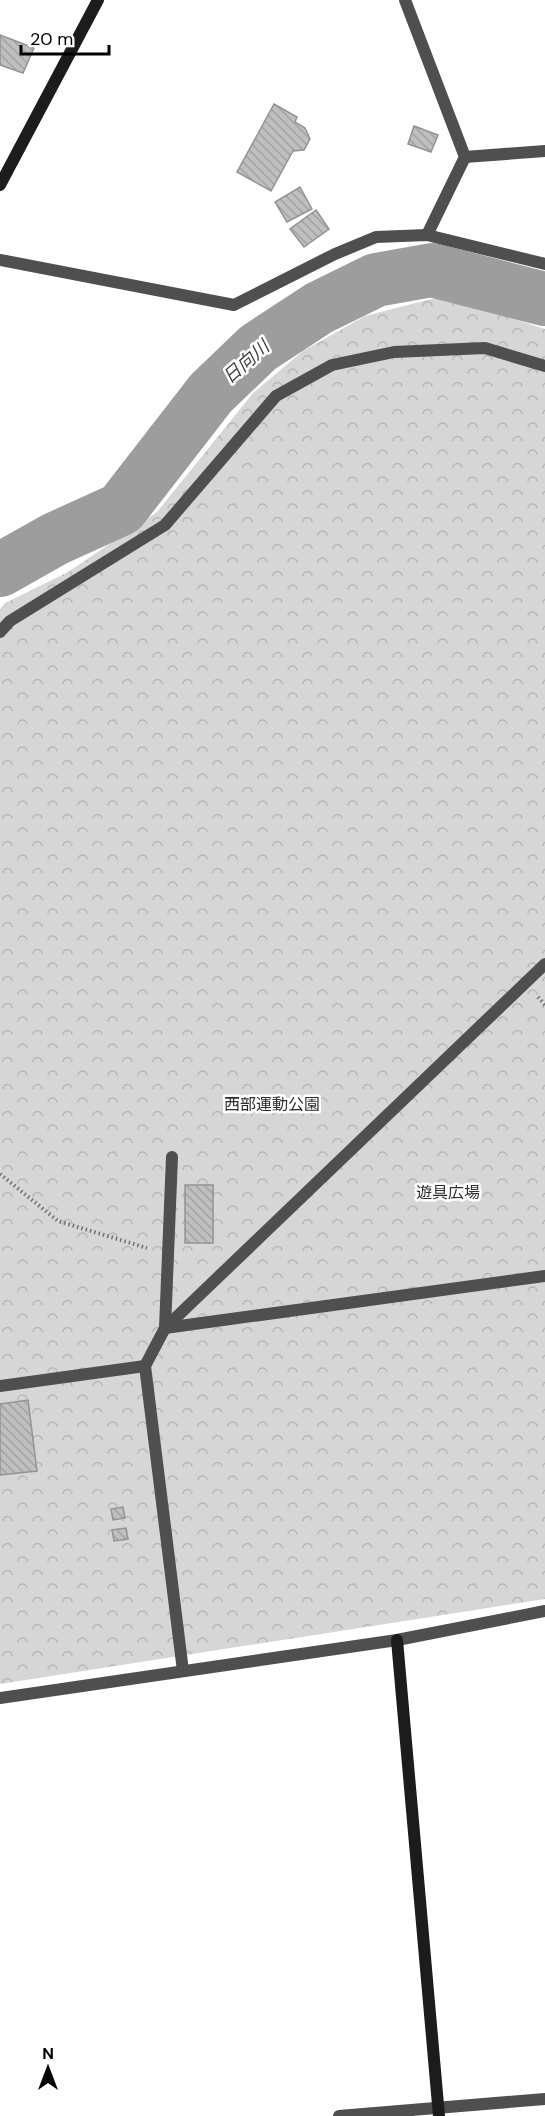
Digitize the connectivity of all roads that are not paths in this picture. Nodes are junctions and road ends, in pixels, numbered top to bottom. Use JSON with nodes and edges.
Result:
{"nodes":[{"id":1,"x":98,"y":0,"type":"edge"},
{"id":2,"x":405,"y":0,"type":"edge"},
{"id":3,"x":545,"y":151,"type":"edge"},
{"id":4,"x":465,"y":157,"type":"junction"},
{"id":5,"x":0,"y":185,"type":"edge"},
{"id":6,"x":427,"y":234,"type":"junction"},
{"id":7,"x":0,"y":260,"type":"edge"},
{"id":8,"x":545,"y":264,"type":"edge"},
{"id":9,"x":545,"y":366,"type":"edge"},
{"id":10,"x":0,"y":632,"type":"edge"},
{"id":11,"x":545,"y":964,"type":"edge"},
{"id":12,"x":172,"y":1157,"type":"dead end"},
{"id":13,"x":545,"y":1276,"type":"edge"},
{"id":14,"x":165,"y":1328,"type":"junction"},
{"id":15,"x":145,"y":1366,"type":"junction"},
{"id":16,"x":0,"y":1386,"type":"edge"},
{"id":17,"x":545,"y":1611,"type":"edge"},
{"id":18,"x":397,"y":1640,"type":"junction"},
{"id":19,"x":183,"y":1671,"type":"junction"},
{"id":20,"x":0,"y":1698,"type":"edge"},
{"id":21,"x":545,"y":2098,"type":"edge"},
{"id":22,"x":439,"y":2112,"type":"edge"},
{"id":23,"x":339,"y":2116,"type":"edge"}],
"edges":[{"from":1,"to":5,"type":"street"},
{"from":2,"to":4,"type":"street"},
{"from":3,"to":4,"type":"street"},
{"from":4,"to":6,"type":"street"},
{"from":6,"to":7,"type":"street"},
{"from":6,"to":8,"type":"street"},
{"from":9,"to":10,"type":"street"},
{"from":11,"to":14,"type":"street"},
{"from":12,"to":14,"type":"street"},
{"from":13,"to":14,"type":"street"},
{"from":14,"to":15,"type":"street"},
{"from":15,"to":16,"type":"street"},
{"from":15,"to":19,"type":"street"},
{"from":17,"to":18,"type":"street"},
{"from":18,"to":19,"type":"street"},
{"from":18,"to":22,"type":"street"},
{"from":19,"to":20,"type":"street"},
{"from":21,"to":22,"type":"street"},
{"from":22,"to":23,"type":"street"}]}
